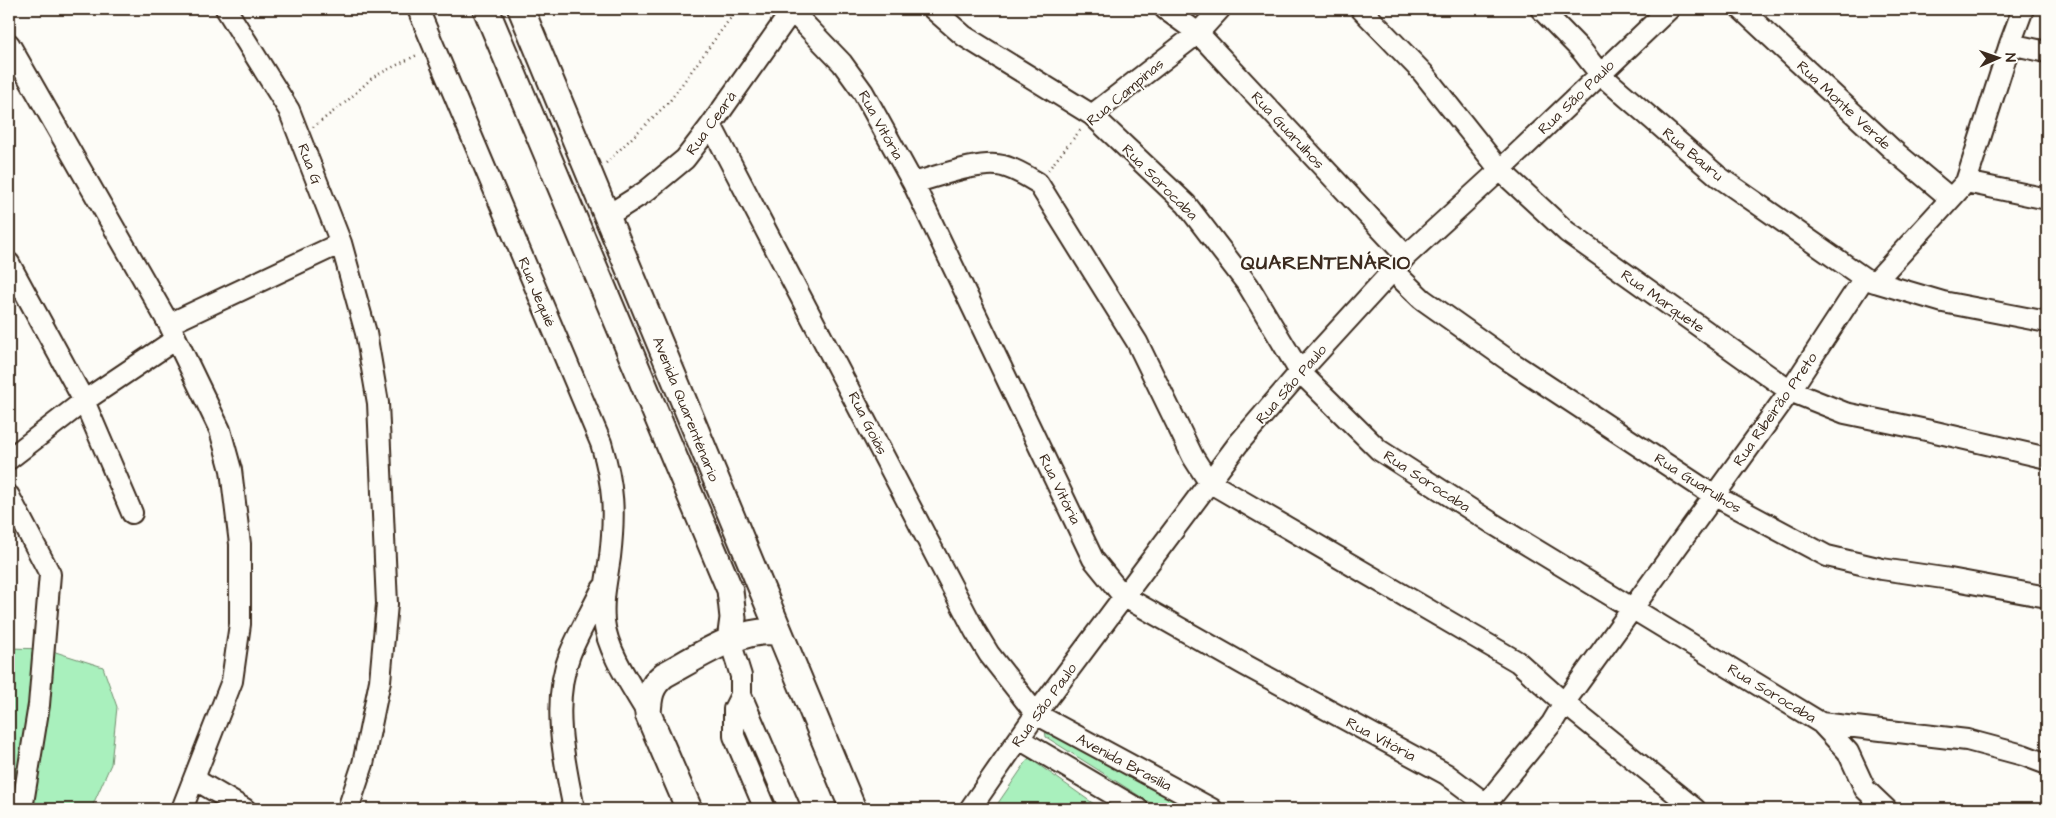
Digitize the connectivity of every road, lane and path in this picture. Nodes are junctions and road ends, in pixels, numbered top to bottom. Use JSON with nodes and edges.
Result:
{"nodes":[{"id":1,"x":226,"y":9,"type":"edge"},
{"id":2,"x":418,"y":9,"type":"edge"},
{"id":3,"x":486,"y":9,"type":"edge"},
{"id":4,"x":737,"y":9,"type":"edge"},
{"id":5,"x":933,"y":9,"type":"edge"},
{"id":6,"x":1165,"y":9,"type":"edge"},
{"id":7,"x":1220,"y":9,"type":"edge"},
{"id":8,"x":1361,"y":9,"type":"edge"},
{"id":9,"x":1541,"y":9,"type":"edge"},
{"id":10,"x":1669,"y":9,"type":"edge"},
{"id":11,"x":1741,"y":9,"type":"edge"},
{"id":12,"x":2023,"y":9,"type":"edge"},
{"id":13,"x":523,"y":10,"type":"edge"},
{"id":14,"x":792,"y":10,"type":"edge"},
{"id":15,"x":1198,"y":33,"type":"junction"},
{"id":16,"x":2010,"y":44,"type":"junction"},
{"id":17,"x":433,"y":46,"type":"junction"},
{"id":18,"x":2047,"y":52,"type":"edge"},
{"id":19,"x":11,"y":53,"type":"edge"},
{"id":20,"x":1600,"y":74,"type":"junction"},
{"id":21,"x":1092,"y":115,"type":"junction"},
{"id":22,"x":712,"y":125,"type":"junction"},
{"id":23,"x":300,"y":137,"type":"junction"},
{"id":24,"x":1500,"y":170,"type":"junction"},
{"id":25,"x":590,"y":178,"type":"junction"},
{"id":26,"x":1966,"y":182,"type":"junction"},
{"id":27,"x":913,"y":183,"type":"junction"},
{"id":28,"x":1038,"y":183,"type":"junction"},
{"id":29,"x":1950,"y":198,"type":"junction"},
{"id":30,"x":2047,"y":199,"type":"edge"},
{"id":31,"x":607,"y":216,"type":"junction"},
{"id":32,"x":341,"y":243,"type":"junction"},
{"id":33,"x":9,"y":263,"type":"edge"},
{"id":34,"x":1399,"y":263,"type":"junction"},
{"id":35,"x":1870,"y":280,"type":"junction"},
{"id":36,"x":2047,"y":322,"type":"edge"},
{"id":37,"x":173,"y":331,"type":"junction"},
{"id":38,"x":1300,"y":372,"type":"junction"},
{"id":39,"x":1790,"y":391,"type":"junction"},
{"id":40,"x":84,"y":401,"type":"junction"},
{"id":41,"x":2047,"y":458,"type":"edge"},
{"id":42,"x":9,"y":459,"type":"edge"},
{"id":43,"x":1210,"y":482,"type":"junction"},
{"id":44,"x":1714,"y":495,"type":"junction"},
{"id":45,"x":9,"y":496,"type":"edge"},
{"id":46,"x":132,"y":513,"type":"dead end"},
{"id":47,"x":604,"y":585,"type":"junction"},
{"id":48,"x":1124,"y":596,"type":"junction"},
{"id":49,"x":2047,"y":597,"type":"edge"},
{"id":50,"x":1633,"y":610,"type":"junction"},
{"id":51,"x":780,"y":633,"type":"junction"},
{"id":52,"x":730,"y":641,"type":"junction"},
{"id":53,"x":741,"y":695,"type":"junction"},
{"id":54,"x":1564,"y":703,"type":"junction"},
{"id":55,"x":648,"y":714,"type":"junction"},
{"id":56,"x":1036,"y":714,"type":"junction"},
{"id":57,"x":1821,"y":723,"type":"junction"},
{"id":58,"x":1019,"y":739,"type":"junction"},
{"id":59,"x":2047,"y":764,"type":"edge"},
{"id":60,"x":194,"y":779,"type":"junction"},
{"id":61,"x":1489,"y":806,"type":"edge"},
{"id":62,"x":1692,"y":808,"type":"edge"},
{"id":63,"x":22,"y":809,"type":"edge"},
{"id":64,"x":182,"y":809,"type":"edge"},
{"id":65,"x":245,"y":809,"type":"edge"},
{"id":66,"x":348,"y":809,"type":"edge"},
{"id":67,"x":574,"y":809,"type":"edge"},
{"id":68,"x":689,"y":809,"type":"edge"},
{"id":69,"x":765,"y":809,"type":"edge"},
{"id":70,"x":790,"y":809,"type":"edge"},
{"id":71,"x":853,"y":809,"type":"edge"},
{"id":72,"x":970,"y":809,"type":"edge"},
{"id":73,"x":1138,"y":809,"type":"edge"},
{"id":74,"x":1212,"y":809,"type":"edge"},
{"id":75,"x":1886,"y":809,"type":"edge"}],
"edges":[{"from":1,"to":23,"type":"street","name":"Rua G"},
{"from":2,"to":17,"type":"street","name":"Rua Jequié"},
{"from":3,"to":52,"type":"main road"},
{"from":4,"to":25,"type":"path"},
{"from":5,"to":21,"type":"street","name":"Rua Sorocaba"},
{"from":6,"to":15,"type":"street","name":"Rua Guarulhos"},
{"from":7,"to":15,"type":"street","name":"Rua Campinas"},
{"from":8,"to":24,"type":"street","name":"Rua Marquete"},
{"from":9,"to":20,"type":"street","name":"Rua Bauru"},
{"from":10,"to":20,"type":"street","name":"Rua São Paulo"},
{"from":11,"to":29,"type":"street","name":"Rua Monte Verde"},
{"from":12,"to":16,"type":"street","name":"Rua Ribeirão Preto"},
{"from":13,"to":25,"type":"main road","name":"Avenida Quarenténario"},
{"from":14,"to":22,"type":"street","name":"Rua Ceará"},
{"from":14,"to":27,"type":"street","name":"Rua Vitória"},
{"from":15,"to":21,"type":"street","name":"Rua Campinas"},
{"from":15,"to":34,"type":"street","name":"Rua Guarulhos"},
{"from":16,"to":18,"type":"street"},
{"from":16,"to":26,"type":"street","name":"Rua Ribeirão Preto"},
{"from":17,"to":23,"type":"path"},
{"from":17,"to":47,"type":"street","name":"Rua Jequié"},
{"from":19,"to":37,"type":"street"},
{"from":20,"to":24,"type":"street","name":"Rua São Paulo"},
{"from":20,"to":35,"type":"street","name":"Rua Bauru"},
{"from":21,"to":28,"type":"path","name":"Rua Campinas"},
{"from":21,"to":38,"type":"street","name":"Rua Sorocaba"},
{"from":22,"to":31,"type":"street","name":"Rua Ceará"},
{"from":22,"to":56,"type":"street","name":"Rua Goiás"},
{"from":23,"to":32,"type":"street","name":"Rua G"},
{"from":24,"to":34,"type":"street","name":"Rua São Paulo"},
{"from":24,"to":39,"type":"street","name":"Rua Marquete"},
{"from":25,"to":31,"type":"main road","name":"Avenida Quarenténario"},
{"from":26,"to":29,"type":"street","name":"Rua Ribeirão Preto"},
{"from":26,"to":30,"type":"street"},
{"from":27,"to":28,"type":"street"},
{"from":27,"to":48,"type":"street","name":"Rua Vitória"},
{"from":28,"to":43,"type":"street"},
{"from":29,"to":35,"type":"street","name":"Rua Ribeirão Preto"},
{"from":31,"to":51,"type":"main road","name":"Avenida Quarenténario"},
{"from":32,"to":37,"type":"street"},
{"from":32,"to":66,"type":"street","name":"Rua G"},
{"from":33,"to":40,"type":"street"},
{"from":34,"to":38,"type":"street","name":"Rua São Paulo"},
{"from":34,"to":44,"type":"street","name":"Rua Guarulhos"},
{"from":35,"to":36,"type":"street","name":"Rua Bauru"},
{"from":35,"to":39,"type":"street","name":"Rua Ribeirão Preto"},
{"from":37,"to":40,"type":"street"},
{"from":37,"to":60,"type":"street"},
{"from":38,"to":43,"type":"street","name":"Rua São Paulo"},
{"from":38,"to":50,"type":"street","name":"Rua Sorocaba"},
{"from":39,"to":41,"type":"street","name":"Rua Marquete"},
{"from":39,"to":44,"type":"street","name":"Rua Ribeirão Preto"},
{"from":40,"to":42,"type":"street"},
{"from":40,"to":46,"type":"street"},
{"from":43,"to":48,"type":"street","name":"Rua São Paulo"},
{"from":43,"to":54,"type":"street"},
{"from":44,"to":49,"type":"street","name":"Rua Guarulhos"},
{"from":44,"to":50,"type":"street","name":"Rua Ribeirão Preto"},
{"from":45,"to":63,"type":"street"},
{"from":47,"to":55,"type":"street"},
{"from":47,"to":67,"type":"street"},
{"from":48,"to":56,"type":"street","name":"Rua São Paulo"},
{"from":48,"to":61,"type":"street","name":"Rua Vitória"},
{"from":50,"to":54,"type":"street","name":"Rua Ribeirão Preto"},
{"from":50,"to":57,"type":"street","name":"Rua Sorocaba"},
{"from":51,"to":52,"type":"main road"},
{"from":51,"to":71,"type":"main road","name":"Avenida Quarenténario"},
{"from":52,"to":53,"type":"street"},
{"from":52,"to":55,"type":"main road"},
{"from":53,"to":69,"type":"street"},
{"from":53,"to":70,"type":"street"},
{"from":54,"to":61,"type":"street","name":"Rua Ribeirão Preto"},
{"from":54,"to":62,"type":"street"},
{"from":55,"to":68,"type":"main road"},
{"from":56,"to":58,"type":"street","name":"Rua São Paulo"},
{"from":56,"to":74,"type":"street","name":"Avenida Brasília"},
{"from":57,"to":59,"type":"street","name":"Rua Sorocaba"},
{"from":57,"to":75,"type":"street"},
{"from":58,"to":72,"type":"street","name":"Rua São Paulo"},
{"from":58,"to":73,"type":"street","name":"Avenida Brasília"},
{"from":60,"to":64,"type":"street"},
{"from":60,"to":65,"type":"street"}]}
